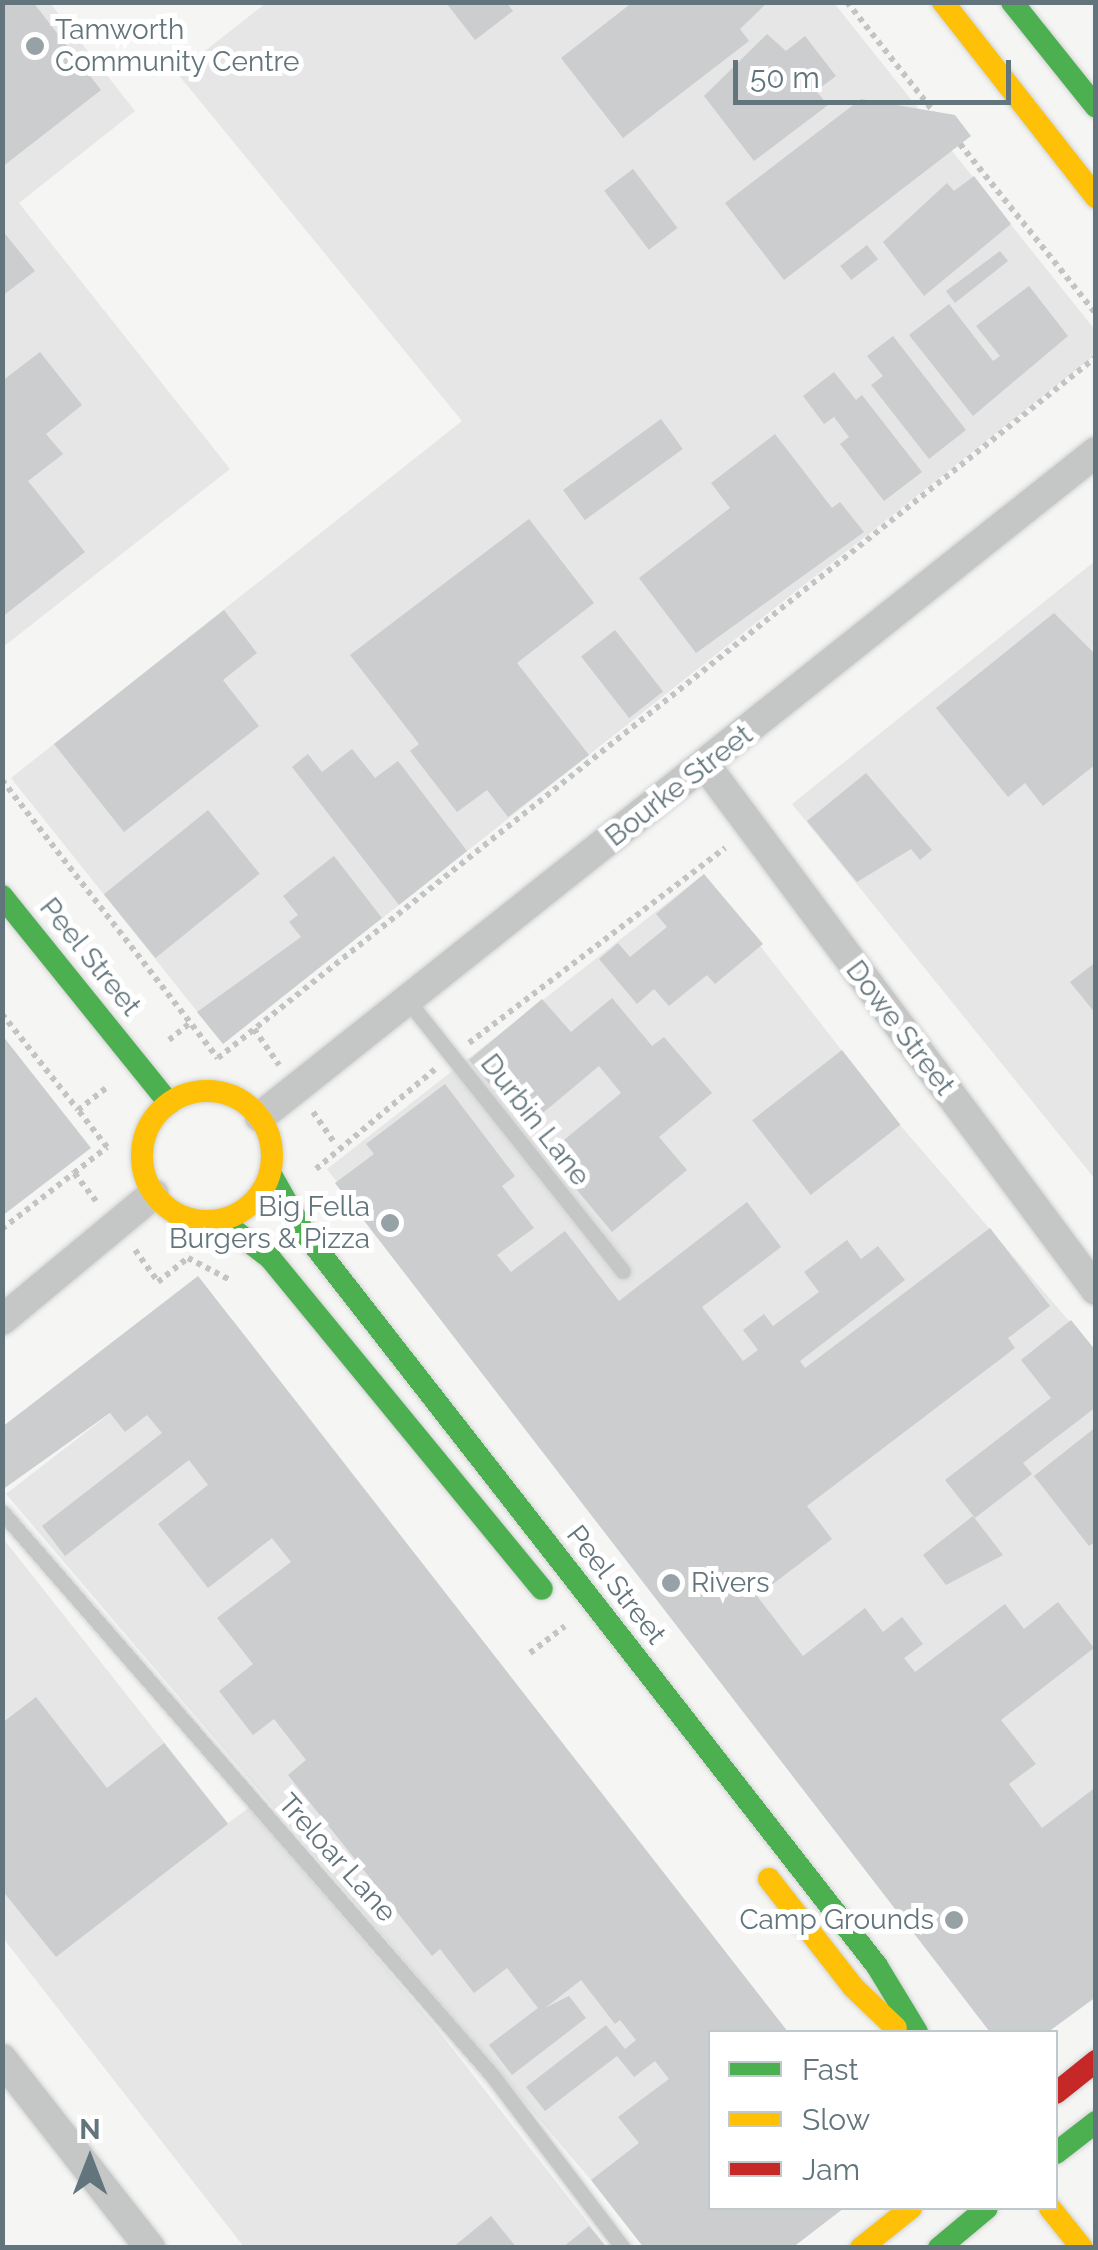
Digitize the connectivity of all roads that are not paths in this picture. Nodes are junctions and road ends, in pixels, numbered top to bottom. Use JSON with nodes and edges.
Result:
{"nodes":[{"id":1,"x":943,"y":2,"type":"edge"},
{"id":2,"x":1012,"y":2,"type":"edge"},
{"id":3,"x":1096,"y":107,"type":"edge"},
{"id":4,"x":1096,"y":197,"type":"edge"},
{"id":5,"x":1096,"y":452,"type":"edge"},
{"id":6,"x":706,"y":766,"type":"junction"},
{"id":7,"x":2,"y":896,"type":"edge"},
{"id":8,"x":408,"y":1001,"type":"junction"},
{"id":9,"x":169,"y":1102,"type":"junction"},
{"id":10,"x":260,"y":1117,"type":"junction"},
{"id":11,"x":270,"y":1173,"type":"junction"},
{"id":12,"x":154,"y":1194,"type":"junction"},
{"id":13,"x":222,"y":1221,"type":"junction"},
{"id":14,"x":622,"y":1271,"type":"dead end"},
{"id":15,"x":1096,"y":1290,"type":"edge"},
{"id":16,"x":2,"y":1320,"type":"edge"},
{"id":17,"x":2,"y":1512,"type":"edge"},
{"id":18,"x":557,"y":1607,"type":"dead end"},
{"id":19,"x":758,"y":1865,"type":"dead end"},
{"id":20,"x":900,"y":2030,"type":"edge"},
{"id":21,"x":917,"y":2030,"type":"edge"},
{"id":22,"x":2,"y":2059,"type":"edge"},
{"id":23,"x":1096,"y":2061,"type":"edge"},
{"id":24,"x":1058,"y":2090,"type":"edge"},
{"id":25,"x":1096,"y":2122,"type":"edge"},
{"id":26,"x":1058,"y":2151,"type":"edge"},
{"id":27,"x":909,"y":2210,"type":"edge"},
{"id":28,"x":985,"y":2210,"type":"edge"},
{"id":29,"x":1052,"y":2210,"type":"edge"},
{"id":30,"x":150,"y":2248,"type":"edge"},
{"id":31,"x":623,"y":2248,"type":"edge"},
{"id":32,"x":862,"y":2248,"type":"edge"},
{"id":33,"x":939,"y":2248,"type":"edge"},
{"id":34,"x":1082,"y":2248,"type":"edge"}],
"edges":[{"from":1,"to":4,"type":"main road"},
{"from":2,"to":3,"type":"main road"},
{"from":5,"to":6,"type":"street","name":"Bourke Street"},
{"from":6,"to":8,"type":"street","name":"Bourke Street"},
{"from":6,"to":15,"type":"street","name":"Dowe Street"},
{"from":7,"to":9,"type":"main road","name":"Peel Street"},
{"from":8,"to":10,"type":"street","name":"Bourke Street"},
{"from":8,"to":14,"type":"lane","name":"Durbin Lane"},
{"from":9,"to":10,"type":"main road"},
{"from":9,"to":12,"type":"main road"},
{"from":10,"to":11,"type":"main road"},
{"from":11,"to":13,"type":"main road"},
{"from":11,"to":21,"type":"main road","name":"Peel Street"},
{"from":12,"to":13,"type":"main road"},
{"from":12,"to":16,"type":"street"},
{"from":13,"to":18,"type":"main road"},
{"from":17,"to":31,"type":"lane","name":"Treloar Lane"},
{"from":19,"to":20,"type":"main road"},
{"from":22,"to":30,"type":"street"},
{"from":23,"to":24,"type":"main road"},
{"from":25,"to":26,"type":"main road"},
{"from":27,"to":32,"type":"main road"},
{"from":28,"to":33,"type":"main road"},
{"from":29,"to":34,"type":"main road"}]}
